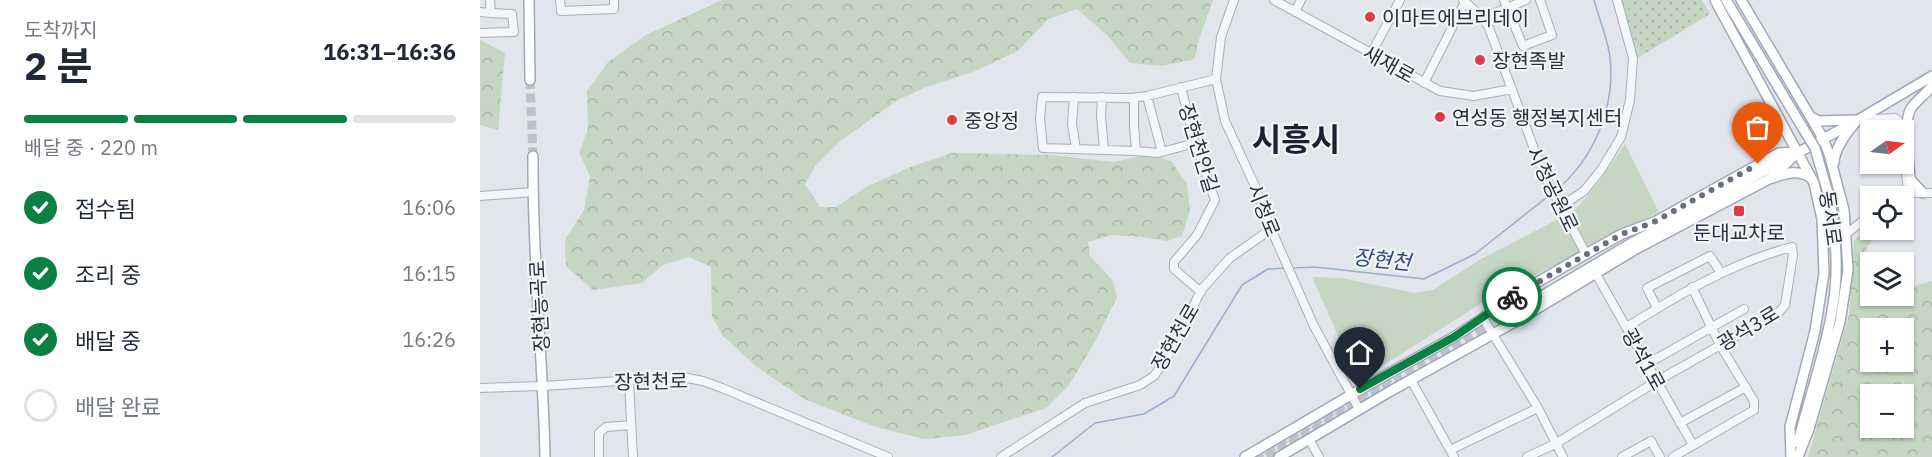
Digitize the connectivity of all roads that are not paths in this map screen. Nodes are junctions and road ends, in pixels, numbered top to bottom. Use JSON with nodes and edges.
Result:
{"nodes":[{"id":1,"x":490,"y":0,"type":"edge"},
{"id":2,"x":529,"y":0,"type":"edge"},
{"id":3,"x":561,"y":0,"type":"edge"},
{"id":4,"x":594,"y":0,"type":"edge"},
{"id":5,"x":614,"y":0,"type":"edge"},
{"id":6,"x":1234,"y":0,"type":"edge"},
{"id":7,"x":1274,"y":0,"type":"edge"},
{"id":8,"x":1301,"y":0,"type":"edge"},
{"id":9,"x":1400,"y":0,"type":"edge"},
{"id":10,"x":1526,"y":0,"type":"edge"},
{"id":11,"x":1540,"y":0,"type":"edge"},
{"id":12,"x":1617,"y":0,"type":"edge"},
{"id":13,"x":1715,"y":0,"type":"edge"},
{"id":14,"x":1726,"y":0,"type":"edge"},
{"id":15,"x":1741,"y":0,"type":"edge"},
{"id":16,"x":1464,"y":1,"type":"edge"},
{"id":17,"x":1505,"y":4,"type":"edge"},
{"id":18,"x":594,"y":10,"type":"junction"},
{"id":19,"x":480,"y":12,"type":"edge"},
{"id":20,"x":1295,"y":12,"type":"junction"},
{"id":21,"x":491,"y":13,"type":"junction"},
{"id":22,"x":1482,"y":18,"type":"junction"},
{"id":23,"x":480,"y":33,"type":"edge"},
{"id":24,"x":1371,"y":54,"type":"junction"},
{"id":25,"x":1932,"y":76,"type":"edge"},
{"id":26,"x":1216,"y":79,"type":"junction"},
{"id":27,"x":530,"y":80,"type":"tunnel mouth"},
{"id":28,"x":1424,"y":83,"type":"junction"},
{"id":29,"x":1932,"y":86,"type":"edge"},
{"id":30,"x":1180,"y":87,"type":"junction"},
{"id":31,"x":1512,"y":89,"type":"junction"},
{"id":32,"x":1147,"y":96,"type":"junction"},
{"id":33,"x":1074,"y":97,"type":"junction"},
{"id":34,"x":1102,"y":98,"type":"junction"},
{"id":35,"x":1134,"y":98,"type":"junction"},
{"id":36,"x":1811,"y":117,"type":"junction"},
{"id":37,"x":1858,"y":120,"type":"junction"},
{"id":38,"x":1784,"y":127,"type":"junction"},
{"id":39,"x":1823,"y":138,"type":"junction"},
{"id":40,"x":1195,"y":143,"type":"junction"},
{"id":41,"x":1076,"y":149,"type":"junction"},
{"id":42,"x":1104,"y":150,"type":"junction"},
{"id":43,"x":1136,"y":151,"type":"junction"},
{"id":44,"x":1162,"y":152,"type":"junction"},
{"id":45,"x":1798,"y":152,"type":"junction"},
{"id":46,"x":1779,"y":153,"type":"junction"},
{"id":47,"x":533,"y":156,"type":"tunnel mouth"},
{"id":48,"x":1834,"y":171,"type":"junction"},
{"id":49,"x":1811,"y":177,"type":"junction"},
{"id":50,"x":1771,"y":178,"type":"junction"},
{"id":51,"x":1904,"y":186,"type":"edge"},
{"id":52,"x":533,"y":192,"type":"junction"},
{"id":53,"x":1928,"y":193,"type":"edge"},
{"id":54,"x":480,"y":196,"type":"edge"},
{"id":55,"x":1559,"y":204,"type":"junction"},
{"id":56,"x":1654,"y":222,"type":"junction"},
{"id":57,"x":1860,"y":223,"type":"edge"},
{"id":58,"x":1271,"y":229,"type":"junction"},
{"id":59,"x":1845,"y":235,"type":"junction"},
{"id":60,"x":1586,"y":254,"type":"junction"},
{"id":61,"x":1596,"y":273,"type":"junction"},
{"id":62,"x":1721,"y":273,"type":"junction"},
{"id":63,"x":1692,"y":287,"type":"junction"},
{"id":64,"x":1201,"y":292,"type":"junction"},
{"id":65,"x":1515,"y":308,"type":"junction"},
{"id":66,"x":1657,"y":308,"type":"junction"},
{"id":67,"x":1744,"y":309,"type":"dead end"},
{"id":68,"x":1483,"y":318,"type":"junction"},
{"id":69,"x":1627,"y":327,"type":"junction"},
{"id":70,"x":1713,"y":328,"type":"junction"},
{"id":71,"x":1493,"y":334,"type":"junction"},
{"id":72,"x":1454,"y":337,"type":"junction"},
{"id":73,"x":1720,"y":345,"type":"junction"},
{"id":74,"x":1461,"y":351,"type":"junction"},
{"id":75,"x":1647,"y":364,"type":"junction"},
{"id":76,"x":1410,"y":380,"type":"junction"},
{"id":77,"x":628,"y":381,"type":"junction"},
{"id":78,"x":1657,"y":381,"type":"junction"},
{"id":79,"x":543,"y":386,"type":"junction"},
{"id":80,"x":1746,"y":387,"type":"junction"},
{"id":81,"x":480,"y":388,"type":"edge"},
{"id":82,"x":1351,"y":394,"type":"junction"},
{"id":83,"x":1538,"y":408,"type":"junction"},
{"id":84,"x":1359,"y":409,"type":"junction"},
{"id":85,"x":1680,"y":423,"type":"junction"},
{"id":86,"x":631,"y":426,"type":"junction"},
{"id":87,"x":1309,"y":439,"type":"junction"},
{"id":88,"x":1555,"y":444,"type":"junction"},
{"id":89,"x":1692,"y":445,"type":"junction"},
{"id":90,"x":1452,"y":454,"type":"edge"},
{"id":91,"x":546,"y":457,"type":"edge"},
{"id":92,"x":599,"y":457,"type":"edge"},
{"id":93,"x":633,"y":457,"type":"edge"},
{"id":94,"x":888,"y":457,"type":"edge"},
{"id":95,"x":1001,"y":457,"type":"edge"},
{"id":96,"x":1245,"y":457,"type":"edge"},
{"id":97,"x":1279,"y":457,"type":"edge"},
{"id":98,"x":1319,"y":457,"type":"edge"},
{"id":99,"x":1527,"y":457,"type":"edge"},
{"id":100,"x":1563,"y":457,"type":"edge"},
{"id":101,"x":1622,"y":457,"type":"edge"},
{"id":102,"x":1660,"y":457,"type":"edge"},
{"id":103,"x":1673,"y":457,"type":"edge"},
{"id":104,"x":1794,"y":457,"type":"edge"}],
"edges":[{"from":1,"to":21,"type":"street"},
{"from":2,"to":27,"type":"main road"},
{"from":3,"to":18,"type":"street"},
{"from":4,"to":18,"type":"street"},
{"from":5,"to":18,"type":"street"},
{"from":6,"to":26,"type":"street","name":"시청로"},
{"from":7,"to":20,"type":"street","name":"새재로"},
{"from":8,"to":20,"type":"street"},
{"from":9,"to":24,"type":"street"},
{"from":10,"to":17,"type":"street"},
{"from":11,"to":17,"type":"street"},
{"from":12,"to":55,"type":"street"},
{"from":13,"to":38,"type":"main road"},
{"from":14,"to":104,"type":"main road","name":"동서로","bridge":true},
{"from":15,"to":36,"type":"main road"},
{"from":16,"to":22,"type":"street"},
{"from":16,"to":28,"type":"street"},
{"from":17,"to":22,"type":"street"},
{"from":19,"to":21,"type":"street"},
{"from":20,"to":24,"type":"street","name":"새재로"},
{"from":21,"to":23,"type":"street"},
{"from":22,"to":31,"type":"street","name":"시청공원로"},
{"from":24,"to":28,"type":"street","name":"새재로"},
{"from":25,"to":37,"type":"main road"},
{"from":26,"to":30,"type":"street"},
{"from":26,"to":58,"type":"street","name":"시청로"},
{"from":28,"to":31,"type":"street","name":"새재로"},
{"from":29,"to":53,"type":"main road"},
{"from":30,"to":32,"type":"street"},
{"from":30,"to":40,"type":"street","name":"장현천안길"},
{"from":31,"to":55,"type":"street","name":"시청공원로"},
{"from":32,"to":35,"type":"street"},
{"from":32,"to":44,"type":"street"},
{"from":33,"to":34,"type":"street"},
{"from":33,"to":41,"type":"street"},
{"from":33,"to":41,"type":"street"},
{"from":34,"to":35,"type":"street"},
{"from":34,"to":42,"type":"street"},
{"from":35,"to":43,"type":"street"},
{"from":36,"to":37,"type":"main road"},
{"from":36,"to":39,"type":"main road"},
{"from":37,"to":39,"type":"main road"},
{"from":37,"to":48,"type":"main road"},
{"from":37,"to":51,"type":"street"},
{"from":38,"to":45,"type":"main road"},
{"from":38,"to":46,"type":"main road"},
{"from":39,"to":45,"type":"main road"},
{"from":39,"to":48,"type":"main road"},
{"from":40,"to":44,"type":"street"},
{"from":40,"to":64,"type":"street","name":"장현천안길"},
{"from":41,"to":42,"type":"street"},
{"from":42,"to":43,"type":"street"},
{"from":43,"to":44,"type":"street"},
{"from":45,"to":46,"type":"main road"},
{"from":45,"to":49,"type":"main road"},
{"from":45,"to":50,"type":"main road"},
{"from":45,"to":65,"type":"main road"},
{"from":46,"to":56,"type":"main road"},
{"from":47,"to":52,"type":"main road","name":"장현능곡로"},
{"from":48,"to":59,"type":"main road"},
{"from":49,"to":50,"type":"main road"},
{"from":49,"to":104,"type":"main road"},
{"from":50,"to":61,"type":"main road"},
{"from":52,"to":54,"type":"street"},
{"from":52,"to":79,"type":"main road","name":"장현능곡로"},
{"from":55,"to":60,"type":"street","name":"시청공원로"},
{"from":56,"to":60,"type":"main road"},
{"from":56,"to":65,"type":"main road"},
{"from":57,"to":59,"type":"street"},
{"from":58,"to":64,"type":"street","name":"장현천로"},
{"from":58,"to":82,"type":"street","name":"시청로"},
{"from":59,"to":104,"type":"main road"},
{"from":60,"to":65,"type":"main road"},
{"from":61,"to":65,"type":"main road"},
{"from":61,"to":69,"type":"street","name":"광석1로"},
{"from":62,"to":63,"type":"street"},
{"from":62,"to":66,"type":"street"},
{"from":62,"to":73,"type":"street","name":"광석3로"},
{"from":63,"to":66,"type":"street"},
{"from":63,"to":70,"type":"street"},
{"from":64,"to":95,"type":"street","name":"장현천로"},
{"from":65,"to":68,"type":"main road"},
{"from":65,"to":71,"type":"main road"},
{"from":66,"to":69,"type":"street"},
{"from":67,"to":70,"type":"street"},
{"from":68,"to":71,"type":"street"},
{"from":68,"to":72,"type":"main road"},
{"from":69,"to":75,"type":"street","name":"광석1로"},
{"from":70,"to":73,"type":"street"},
{"from":70,"to":75,"type":"street"},
{"from":71,"to":74,"type":"main road"},
{"from":71,"to":83,"type":"street"},
{"from":72,"to":74,"type":"main road"},
{"from":72,"to":82,"type":"main road"},
{"from":73,"to":78,"type":"street","name":"광석3로"},
{"from":73,"to":80,"type":"street"},
{"from":74,"to":76,"type":"main road"},
{"from":75,"to":78,"type":"street","name":"광석1로"},
{"from":76,"to":84,"type":"main road"},
{"from":76,"to":90,"type":"street"},
{"from":77,"to":79,"type":"street","name":"장현천로"},
{"from":77,"to":86,"type":"street"},
{"from":77,"to":94,"type":"street","name":"장현천로"},
{"from":78,"to":85,"type":"street","name":"광석1로"},
{"from":78,"to":88,"type":"street","name":"광석3로"},
{"from":79,"to":81,"type":"street","name":"장현천로"},
{"from":79,"to":91,"type":"main road","name":"장현능곡로"},
{"from":80,"to":85,"type":"street"},
{"from":80,"to":89,"type":"street"},
{"from":82,"to":84,"type":"street","name":"시청로"},
{"from":82,"to":96,"type":"main road"},
{"from":83,"to":88,"type":"street"},
{"from":83,"to":90,"type":"street"},
{"from":84,"to":87,"type":"main road"},
{"from":85,"to":89,"type":"street","name":"광석1로"},
{"from":86,"to":92,"type":"street"},
{"from":86,"to":93,"type":"street"},
{"from":87,"to":97,"type":"main road"},
{"from":87,"to":98,"type":"street"},
{"from":88,"to":99,"type":"street","name":"광석3로"},
{"from":88,"to":100,"type":"street"},
{"from":89,"to":103,"type":"street"},
{"from":101,"to":102,"type":"street"}]}
